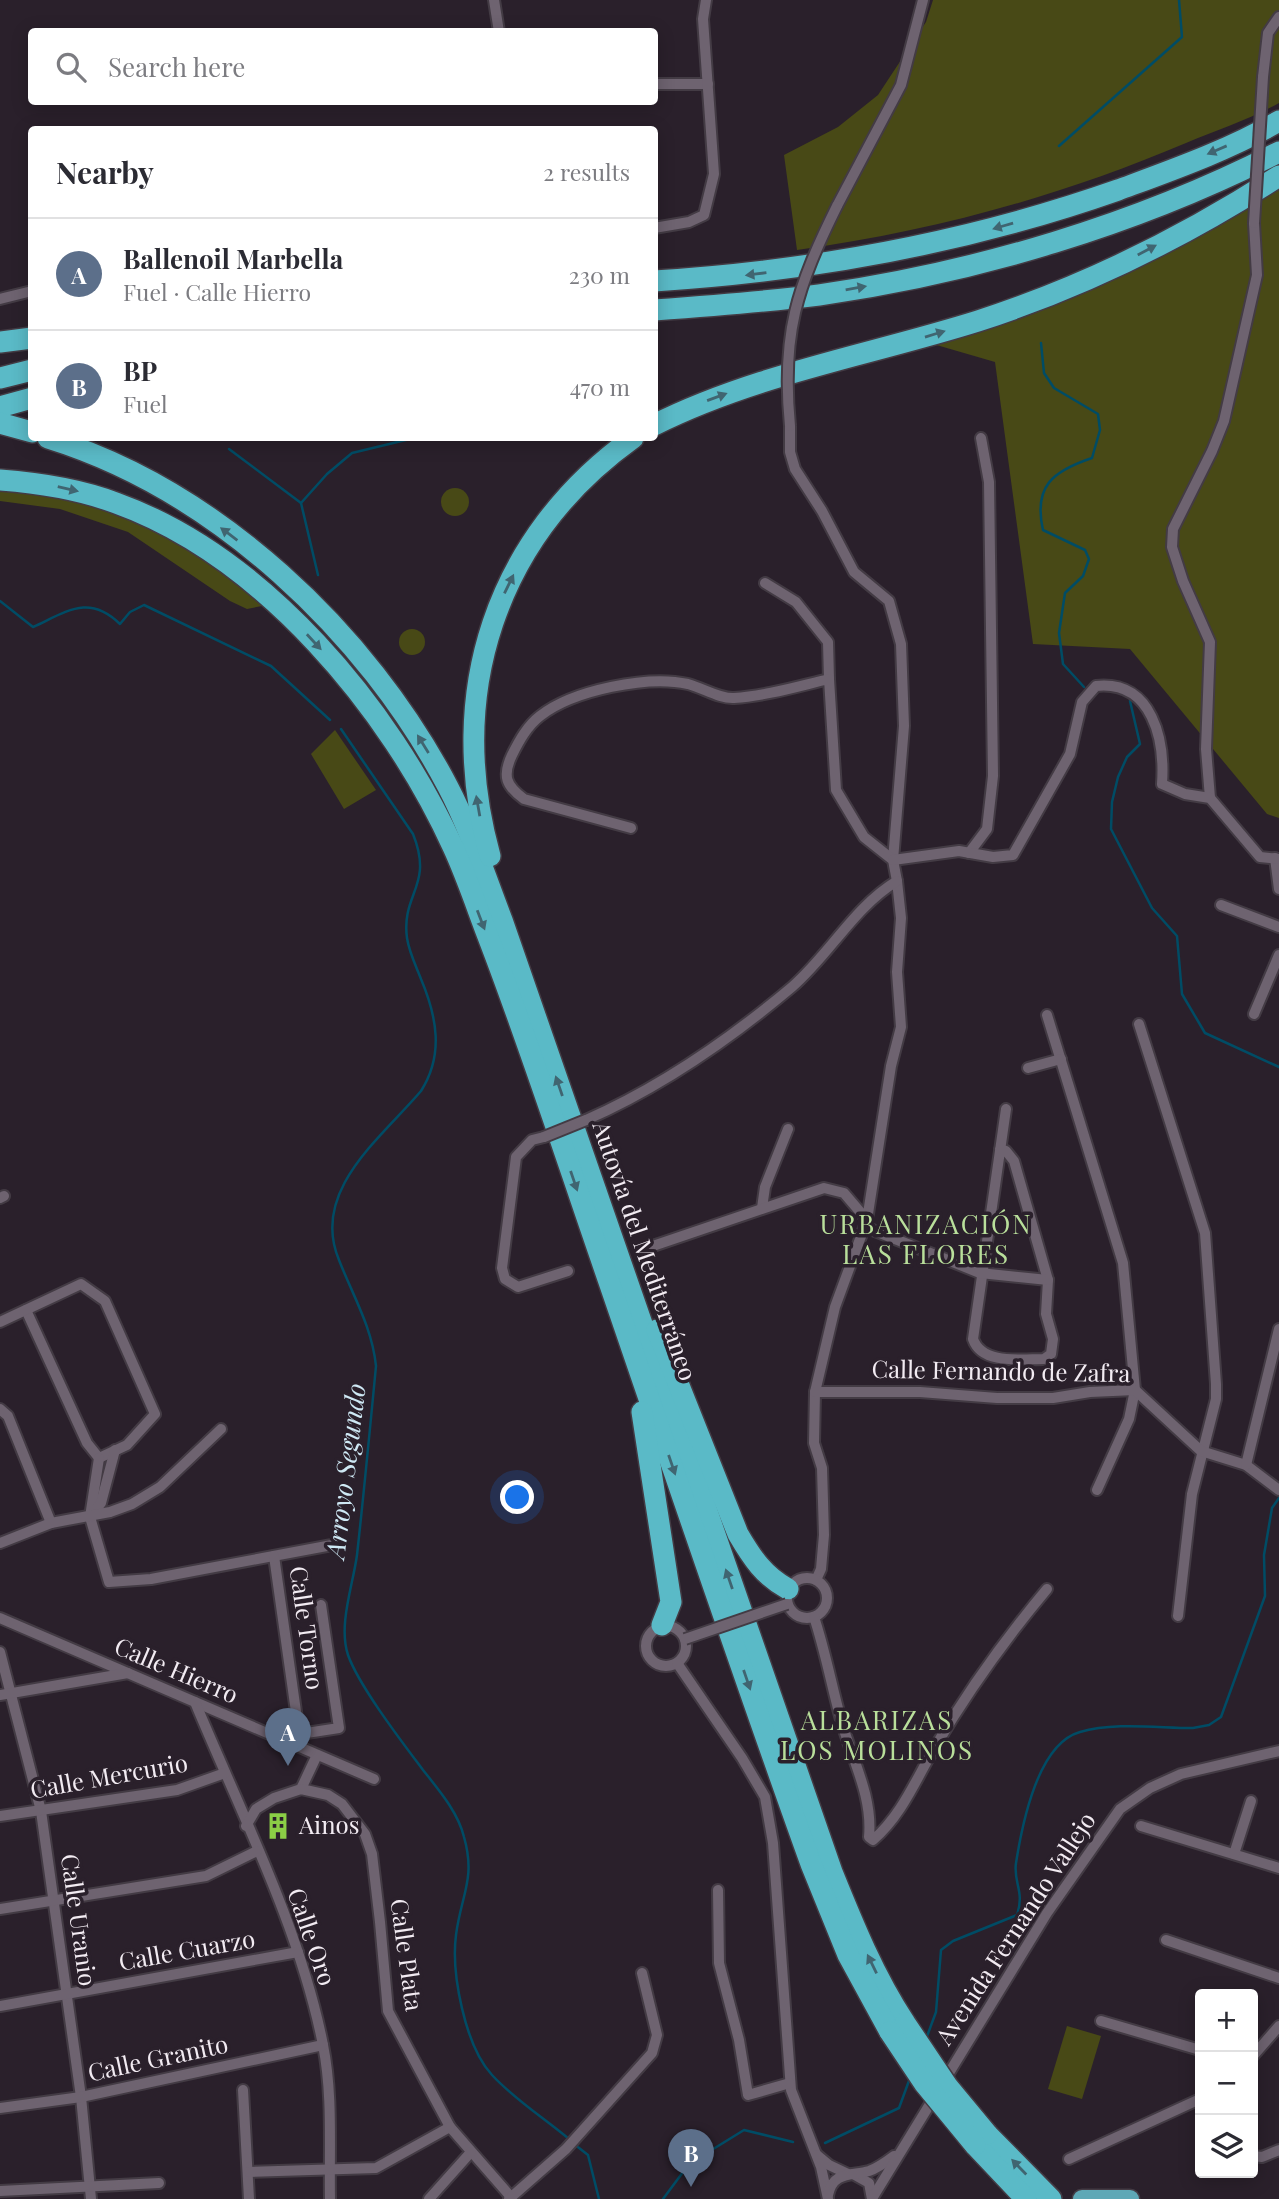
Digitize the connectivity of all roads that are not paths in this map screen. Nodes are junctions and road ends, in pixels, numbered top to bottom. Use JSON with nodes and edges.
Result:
{"nodes":[{"id":1,"x":494,"y":0,"type":"edge"},
{"id":2,"x":706,"y":0,"type":"edge"},
{"id":3,"x":923,"y":0,"type":"edge"},
{"id":4,"x":1279,"y":17,"type":"edge"},
{"id":5,"x":498,"y":28,"type":"edge"},
{"id":6,"x":658,"y":84,"type":"edge"},
{"id":7,"x":708,"y":84,"type":"junction"},
{"id":8,"x":1279,"y":121,"type":"edge"},
{"id":9,"x":1279,"y":152,"type":"edge"},
{"id":10,"x":1279,"y":176,"type":"edge"},
{"id":11,"x":658,"y":227,"type":"edge"},
{"id":12,"x":658,"y":281,"type":"edge"},
{"id":13,"x":28,"y":292,"type":"edge"},
{"id":14,"x":0,"y":299,"type":"edge"},
{"id":15,"x":658,"y":310,"type":"edge"},
{"id":16,"x":28,"y":338,"type":"edge"},
{"id":17,"x":0,"y":342,"type":"edge"},
{"id":18,"x":28,"y":371,"type":"edge"},
{"id":19,"x":4,"y":377,"type":"edge"},
{"id":20,"x":28,"y":399,"type":"edge"},
{"id":21,"x":0,"y":407,"type":"edge"},
{"id":22,"x":0,"y":423,"type":"edge"},
{"id":23,"x":658,"y":423,"type":"edge"},
{"id":24,"x":28,"y":431,"type":"edge"},
{"id":25,"x":981,"y":438,"type":"dead end"},
{"id":26,"x":56,"y":441,"type":"edge"},
{"id":27,"x":630,"y":441,"type":"edge"},
{"id":28,"x":0,"y":480,"type":"edge"},
{"id":29,"x":765,"y":583,"type":"dead end"},
{"id":30,"x":829,"y":679,"type":"junction"},
{"id":31,"x":1210,"y":798,"type":"junction"},
{"id":32,"x":631,"y":828,"type":"dead end"},
{"id":33,"x":969,"y":853,"type":"junction"},
{"id":34,"x":1277,"y":859,"type":"edge"},
{"id":35,"x":892,"y":860,"type":"junction"},
{"id":36,"x":897,"y":881,"type":"junction"},
{"id":37,"x":1279,"y":889,"type":"edge"},
{"id":38,"x":1221,"y":905,"type":"dead end"},
{"id":39,"x":502,"y":920,"type":"junction"},
{"id":40,"x":1279,"y":927,"type":"edge"},
{"id":41,"x":1279,"y":955,"type":"edge"},
{"id":42,"x":1254,"y":1014,"type":"dead end"},
{"id":43,"x":1047,"y":1015,"type":"dead end"},
{"id":44,"x":1139,"y":1024,"type":"dead end"},
{"id":45,"x":1061,"y":1059,"type":"junction"},
{"id":46,"x":1028,"y":1068,"type":"dead end"},
{"id":47,"x":1006,"y":1109,"type":"dead end"},
{"id":48,"x":788,"y":1129,"type":"dead end"},
{"id":49,"x":1000,"y":1149,"type":"junction"},
{"id":50,"x":762,"y":1208,"type":"junction"},
{"id":51,"x":603,"y":1213,"type":"junction"},
{"id":52,"x":866,"y":1224,"type":"junction"},
{"id":53,"x":644,"y":1249,"type":"dead end"},
{"id":54,"x":568,"y":1271,"type":"dead end"},
{"id":55,"x":605,"y":1271,"type":"junction"},
{"id":56,"x":980,"y":1273,"type":"junction"},
{"id":57,"x":1048,"y":1280,"type":"junction"},
{"id":58,"x":26,"y":1310,"type":"junction"},
{"id":59,"x":0,"y":1322,"type":"edge"},
{"id":60,"x":1279,"y":1329,"type":"edge"},
{"id":61,"x":1135,"y":1390,"type":"junction"},
{"id":62,"x":815,"y":1392,"type":"junction"},
{"id":63,"x":0,"y":1409,"type":"edge"},
{"id":64,"x":221,"y":1429,"type":"dead end"},
{"id":65,"x":115,"y":1450,"type":"junction"},
{"id":66,"x":1201,"y":1451,"type":"junction"},
{"id":67,"x":99,"y":1458,"type":"junction"},
{"id":68,"x":1246,"y":1465,"type":"junction"},
{"id":69,"x":1277,"y":1488,"type":"edge"},
{"id":70,"x":1097,"y":1490,"type":"dead end"},
{"id":71,"x":90,"y":1517,"type":"junction"},
{"id":72,"x":51,"y":1523,"type":"junction"},
{"id":73,"x":0,"y":1543,"type":"edge"},
{"id":74,"x":332,"y":1545,"type":"dead end"},
{"id":75,"x":274,"y":1556,"type":"junction"},
{"id":76,"x":816,"y":1580,"type":"junction"},
{"id":77,"x":1047,"y":1588,"type":"dead end"},
{"id":78,"x":788,"y":1596,"type":"junction"},
{"id":79,"x":321,"y":1605,"type":"dead end"},
{"id":80,"x":814,"y":1616,"type":"junction"},
{"id":81,"x":1178,"y":1616,"type":"dead end"},
{"id":82,"x":0,"y":1618,"type":"edge"},
{"id":83,"x":662,"y":1625,"type":"junction"},
{"id":84,"x":685,"y":1639,"type":"junction"},
{"id":85,"x":0,"y":1652,"type":"edge"},
{"id":86,"x":677,"y":1662,"type":"junction"},
{"id":87,"x":129,"y":1673,"type":"junction"},
{"id":88,"x":5,"y":1694,"type":"edge"},
{"id":89,"x":195,"y":1702,"type":"junction"},
{"id":90,"x":300,"y":1734,"type":"junction"},
{"id":91,"x":300,"y":1747,"type":"junction"},
{"id":92,"x":1279,"y":1751,"type":"edge"},
{"id":93,"x":317,"y":1755,"type":"junction"},
{"id":94,"x":225,"y":1773,"type":"junction"},
{"id":95,"x":374,"y":1779,"type":"dead end"},
{"id":96,"x":301,"y":1789,"type":"junction"},
{"id":97,"x":1251,"y":1801,"type":"dead end"},
{"id":98,"x":41,"y":1811,"type":"junction"},
{"id":99,"x":0,"y":1816,"type":"edge"},
{"id":100,"x":246,"y":1826,"type":"junction"},
{"id":101,"x":1140,"y":1826,"type":"dead end"},
{"id":102,"x":257,"y":1851,"type":"junction"},
{"id":103,"x":1234,"y":1854,"type":"junction"},
{"id":104,"x":1279,"y":1868,"type":"edge"},
{"id":105,"x":718,"y":1890,"type":"dead end"},
{"id":106,"x":54,"y":1902,"type":"junction"},
{"id":107,"x":0,"y":1909,"type":"edge"},
{"id":108,"x":1166,"y":1940,"type":"dead end"},
{"id":109,"x":298,"y":1952,"type":"junction"},
{"id":110,"x":642,"y":1973,"type":"dead end"},
{"id":111,"x":1279,"y":1978,"type":"edge"},
{"id":112,"x":67,"y":1994,"type":"junction"},
{"id":113,"x":0,"y":2007,"type":"edge"},
{"id":114,"x":1101,"y":2021,"type":"dead end"},
{"id":115,"x":1279,"y":2026,"type":"edge"},
{"id":116,"x":898,"y":2028,"type":"junction"},
{"id":117,"x":323,"y":2045,"type":"junction"},
{"id":118,"x":1195,"y":2049,"type":"edge"},
{"id":119,"x":1256,"y":2052,"type":"edge"},
{"id":120,"x":790,"y":2083,"type":"junction"},
{"id":121,"x":243,"y":2090,"type":"dead end"},
{"id":122,"x":81,"y":2097,"type":"junction"},
{"id":123,"x":1195,"y":2101,"type":"edge"},
{"id":124,"x":0,"y":2108,"type":"edge"},
{"id":125,"x":450,"y":2127,"type":"junction"},
{"id":126,"x":981,"y":2140,"type":"junction"},
{"id":127,"x":903,"y":2146,"type":"junction"},
{"id":128,"x":1279,"y":2150,"type":"edge"},
{"id":129,"x":471,"y":2152,"type":"junction"},
{"id":130,"x":816,"y":2153,"type":"junction"},
{"id":131,"x":1258,"y":2157,"type":"edge"},
{"id":132,"x":1069,"y":2159,"type":"dead end"},
{"id":133,"x":330,"y":2168,"type":"junction"},
{"id":134,"x":249,"y":2172,"type":"junction"},
{"id":135,"x":851,"y":2174,"type":"junction"},
{"id":136,"x":159,"y":2183,"type":"dead end"},
{"id":137,"x":0,"y":2191,"type":"edge"},
{"id":138,"x":91,"y":2194,"type":"edge"},
{"id":139,"x":510,"y":2198,"type":"edge"},
{"id":140,"x":873,"y":2198,"type":"edge"},
{"id":141,"x":249,"y":2199,"type":"edge"},
{"id":142,"x":330,"y":2199,"type":"edge"},
{"id":143,"x":429,"y":2199,"type":"edge"},
{"id":144,"x":828,"y":2199,"type":"edge"},
{"id":145,"x":1026,"y":2199,"type":"edge"},
{"id":146,"x":1051,"y":2199,"type":"edge"},
{"id":147,"x":1082,"y":2199,"type":"edge"},
{"id":148,"x":1130,"y":2199,"type":"edge"}],
"edges":[{"from":1,"to":5,"type":"street"},
{"from":2,"to":7,"type":"street"},
{"from":3,"to":35,"type":"street","bridge":true},
{"from":4,"to":31,"type":"street","bridge":true},
{"from":6,"to":7,"type":"street"},
{"from":7,"to":11,"type":"street"},
{"from":8,"to":12,"type":"highway","one_way":true},
{"from":15,"to":9,"type":"highway","one_way":true},
{"from":23,"to":10,"type":"highway","one_way":true},
{"from":13,"to":14,"type":"street"},
{"from":16,"to":17,"type":"highway"},
{"from":18,"to":19,"type":"highway"},
{"from":20,"to":21,"type":"highway"},
{"from":22,"to":24,"type":"highway"},
{"from":25,"to":33,"type":"street"},
{"from":39,"to":26,"type":"highway","name":"Autovía del Mediterráneo","one_way":true},
{"from":39,"to":27,"type":"highway","one_way":true},
{"from":28,"to":55,"type":"highway","name":"Autovía del Mediterráneo","one_way":true},
{"from":29,"to":30,"type":"street"},
{"from":30,"to":32,"type":"street"},
{"from":30,"to":35,"type":"street"},
{"from":31,"to":33,"type":"street"},
{"from":31,"to":34,"type":"street"},
{"from":33,"to":35,"type":"street"},
{"from":34,"to":37,"type":"street"},
{"from":35,"to":36,"type":"street"},
{"from":36,"to":52,"type":"street"},
{"from":36,"to":54,"type":"street","bridge":true},
{"from":38,"to":40,"type":"street"},
{"from":51,"to":39,"type":"highway","name":"Autovía del Mediterráneo","one_way":true},
{"from":41,"to":42,"type":"street"},
{"from":43,"to":45,"type":"street"},
{"from":44,"to":66,"type":"street"},
{"from":45,"to":46,"type":"street"},
{"from":45,"to":61,"type":"street"},
{"from":47,"to":49,"type":"street"},
{"from":48,"to":50,"type":"street"},
{"from":49,"to":56,"type":"street"},
{"from":49,"to":57,"type":"street"},
{"from":50,"to":52,"type":"street"},
{"from":50,"to":53,"type":"street"},
{"from":51,"to":78,"type":"highway"},
{"from":116,"to":51,"type":"highway","name":"Autovía del Mediterráneo","one_way":true},
{"from":52,"to":56,"type":"street"},
{"from":52,"to":62,"type":"street"},
{"from":55,"to":83,"type":"highway"},
{"from":55,"to":116,"type":"highway","name":"Autovía del Mediterráneo","one_way":true},
{"from":56,"to":57,"type":"street"},
{"from":56,"to":57,"type":"street"},
{"from":58,"to":59,"type":"street"},
{"from":58,"to":65,"type":"street"},
{"from":58,"to":67,"type":"street"},
{"from":60,"to":68,"type":"street"},
{"from":61,"to":62,"type":"street","name":"Calle Fernando de Zafra"},
{"from":61,"to":66,"type":"street","name":"Calle Fernando de Zafra"},
{"from":61,"to":70,"type":"street"},
{"from":62,"to":76,"type":"street"},
{"from":63,"to":72,"type":"street"},
{"from":64,"to":71,"type":"street"},
{"from":65,"to":67,"type":"street"},
{"from":65,"to":71,"type":"street"},
{"from":66,"to":68,"type":"street","name":"Calle Fernando de Zafra"},
{"from":66,"to":81,"type":"street"},
{"from":67,"to":71,"type":"street"},
{"from":68,"to":69,"type":"street","name":"Calle Fernando de Zafra"},
{"from":71,"to":72,"type":"street"},
{"from":71,"to":75,"type":"street"},
{"from":72,"to":73,"type":"street"},
{"from":74,"to":75,"type":"street"},
{"from":75,"to":90,"type":"street","name":"Calle Torno"},
{"from":76,"to":78,"type":"street"},
{"from":76,"to":80,"type":"street"},
{"from":77,"to":80,"type":"street"},
{"from":78,"to":80,"type":"street"},
{"from":78,"to":84,"type":"street","bridge":true},
{"from":79,"to":90,"type":"street"},
{"from":82,"to":87,"type":"street","name":"Calle Hierro"},
{"from":83,"to":84,"type":"street"},
{"from":83,"to":86,"type":"street"},
{"from":84,"to":86,"type":"street"},
{"from":85,"to":88,"type":"street","name":"Calle Uranio"},
{"from":86,"to":120,"type":"street"},
{"from":87,"to":88,"type":"street"},
{"from":87,"to":89,"type":"street","name":"Calle Hierro"},
{"from":88,"to":98,"type":"street","name":"Calle Uranio"},
{"from":89,"to":91,"type":"street","name":"Calle Hierro"},
{"from":89,"to":94,"type":"street","name":"Calle Oro"},
{"from":90,"to":91,"type":"street","name":"Calle Torno"},
{"from":91,"to":93,"type":"street","name":"Calle Hierro"},
{"from":92,"to":127,"type":"street","name":"Avenida Fernando Vallejo"},
{"from":93,"to":95,"type":"street","name":"Calle Hierro"},
{"from":93,"to":96,"type":"street"},
{"from":94,"to":98,"type":"street","name":"Calle Mercurio"},
{"from":94,"to":100,"type":"street","name":"Calle Oro"},
{"from":96,"to":100,"type":"street"},
{"from":96,"to":125,"type":"street","name":"Calle Plata"},
{"from":97,"to":103,"type":"street"},
{"from":98,"to":99,"type":"street","name":"Calle Mercurio"},
{"from":98,"to":106,"type":"street","name":"Calle Uranio"},
{"from":100,"to":102,"type":"street","name":"Calle Oro"},
{"from":101,"to":103,"type":"street"},
{"from":102,"to":106,"type":"street"},
{"from":102,"to":109,"type":"street","name":"Calle Oro"},
{"from":103,"to":104,"type":"street"},
{"from":105,"to":120,"type":"street"},
{"from":106,"to":107,"type":"street"},
{"from":106,"to":112,"type":"street","name":"Calle Uranio"},
{"from":108,"to":111,"type":"street"},
{"from":109,"to":112,"type":"street","name":"Calle Cuarzo"},
{"from":109,"to":117,"type":"street","name":"Calle Oro"},
{"from":110,"to":139,"type":"street"},
{"from":112,"to":113,"type":"street","name":"Calle Cuarzo"},
{"from":112,"to":122,"type":"street","name":"Calle Uranio"},
{"from":114,"to":118,"type":"street"},
{"from":115,"to":119,"type":"street"},
{"from":116,"to":126,"type":"highway","name":"Autovía del Mediterráneo","bridge":true},
{"from":117,"to":122,"type":"street","name":"Calle Granito"},
{"from":117,"to":133,"type":"street","name":"Calle Oro"},
{"from":120,"to":130,"type":"street"},
{"from":121,"to":134,"type":"street"},
{"from":122,"to":124,"type":"street","name":"Calle Granito"},
{"from":122,"to":138,"type":"street","name":"Calle Uranio"},
{"from":123,"to":132,"type":"street"},
{"from":125,"to":129,"type":"street","name":"Calle Plata"},
{"from":125,"to":133,"type":"street"},
{"from":126,"to":145,"type":"highway","name":"Autovía del Mediterráneo"},
{"from":146,"to":126,"type":"highway","name":"Autovía del Mediterráneo","one_way":true},
{"from":127,"to":135,"type":"street","name":"Avenida Fernando Vallejo"},
{"from":127,"to":140,"type":"street","name":"Avenida Fernando Vallejo"},
{"from":128,"to":131,"type":"street"},
{"from":129,"to":139,"type":"street","name":"Calle Plata"},
{"from":129,"to":143,"type":"street"},
{"from":130,"to":135,"type":"street"},
{"from":130,"to":144,"type":"street"},
{"from":133,"to":134,"type":"street"},
{"from":133,"to":142,"type":"street","name":"Calle Oro"},
{"from":134,"to":141,"type":"street"},
{"from":135,"to":140,"type":"street"},
{"from":135,"to":144,"type":"street"},
{"from":136,"to":138,"type":"street"},
{"from":137,"to":138,"type":"street"},
{"from":147,"to":148,"type":"highway"}]}
